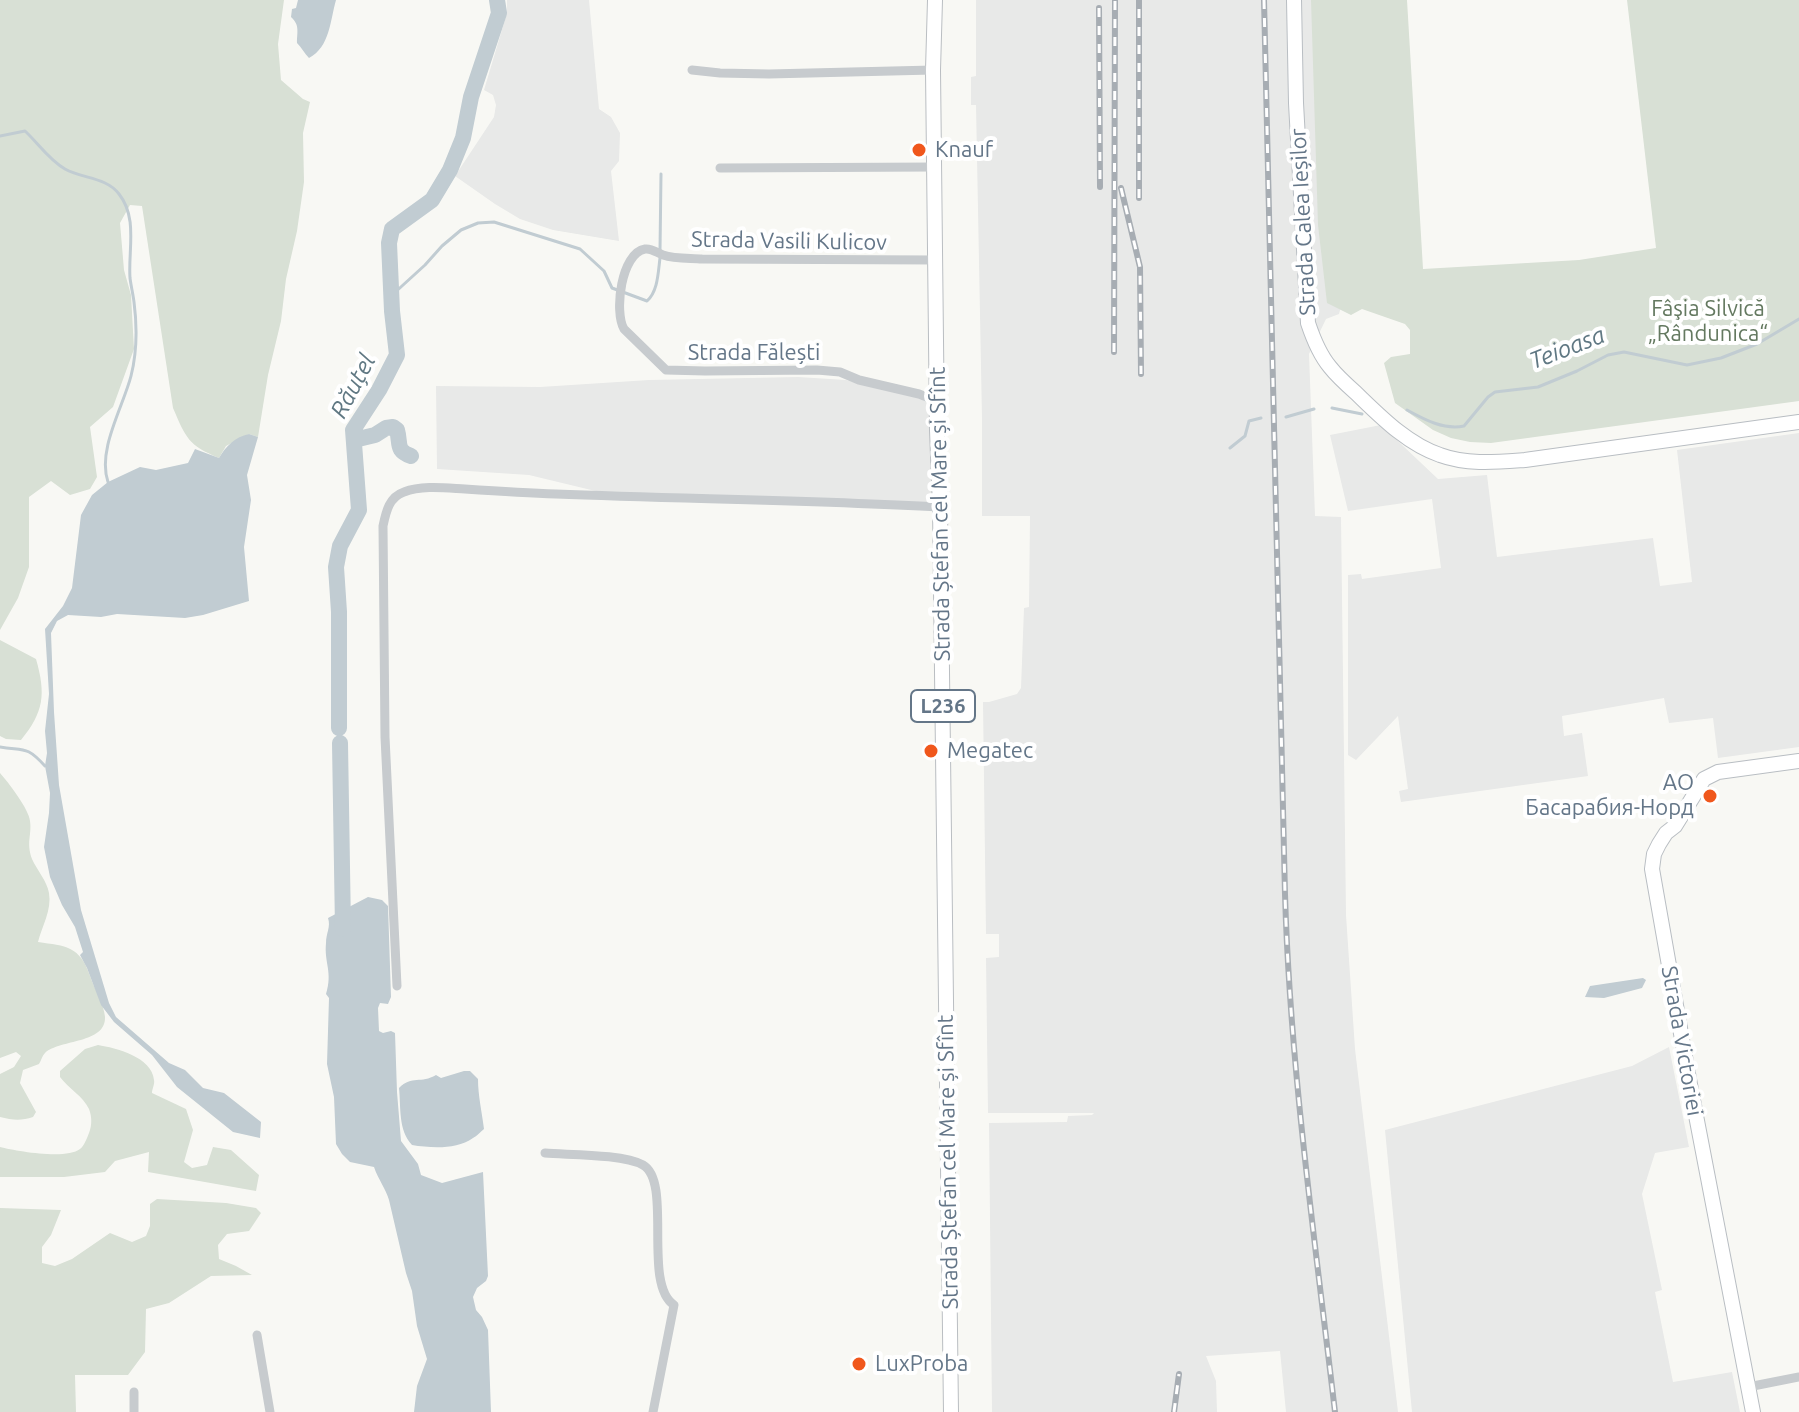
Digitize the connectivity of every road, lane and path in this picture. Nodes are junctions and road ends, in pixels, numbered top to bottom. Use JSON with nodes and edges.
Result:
{"nodes":[{"id":1,"x":935,"y":0,"type":"edge"},
{"id":2,"x":1294,"y":0,"type":"edge"},
{"id":3,"x":692,"y":70,"type":"dead end"},
{"id":4,"x":933,"y":70,"type":"junction"},
{"id":5,"x":935,"y":167,"type":"junction"},
{"id":6,"x":720,"y":168,"type":"dead end"},
{"id":7,"x":644,"y":249,"type":"joint"},
{"id":8,"x":936,"y":260,"type":"junction"},
{"id":9,"x":937,"y":401,"type":"junction"},
{"id":10,"x":1799,"y":422,"type":"edge"},
{"id":11,"x":940,"y":507,"type":"junction"},
{"id":12,"x":1799,"y":761,"type":"edge"},
{"id":13,"x":397,"y":986,"type":"dead end"},
{"id":14,"x":545,"y":1153,"type":"dead end"},
{"id":15,"x":257,"y":1335,"type":"dead end"},
{"id":16,"x":1799,"y":1377,"type":"edge"},
{"id":17,"x":1748,"y":1387,"type":"junction"},
{"id":18,"x":134,"y":1392,"type":"dead end"},
{"id":19,"x":134,"y":1412,"type":"edge"},
{"id":20,"x":270,"y":1412,"type":"edge"},
{"id":21,"x":653,"y":1412,"type":"edge"},
{"id":22,"x":951,"y":1412,"type":"edge"},
{"id":23,"x":1753,"y":1412,"type":"edge"}],
"edges":[{"from":1,"to":4,"type":"street","name":"Strada Ștefan cel Mare și Sfînt","number":"L236"},
{"from":2,"to":10,"type":"street","name":"Strada Calea Ieșilor"},
{"from":3,"to":4,"type":"street"},
{"from":4,"to":5,"type":"street","name":"Strada Ștefan cel Mare și Sfînt","number":"L236"},
{"from":5,"to":6,"type":"street"},
{"from":5,"to":8,"type":"street","name":"Strada Ștefan cel Mare și Sfînt","number":"L236"},
{"from":7,"to":8,"type":"street","name":"Strada Vasili Kulicov"},
{"from":7,"to":9,"type":"street","name":"Strada Fălești"},
{"from":8,"to":9,"type":"street","name":"Strada Ștefan cel Mare și Sfînt","number":"L236"},
{"from":9,"to":11,"type":"street","name":"Strada Ștefan cel Mare și Sfînt","number":"L236"},
{"from":11,"to":13,"type":"street"},
{"from":11,"to":22,"type":"street","name":"Strada Ștefan cel Mare și Sfînt","number":"L236"},
{"from":12,"to":17,"type":"street","name":"Strada Victoriei"},
{"from":14,"to":21,"type":"street"},
{"from":15,"to":20,"type":"street"},
{"from":16,"to":17,"type":"street"},
{"from":17,"to":23,"type":"street","name":"Strada Victoriei"},
{"from":18,"to":19,"type":"street"}]}
